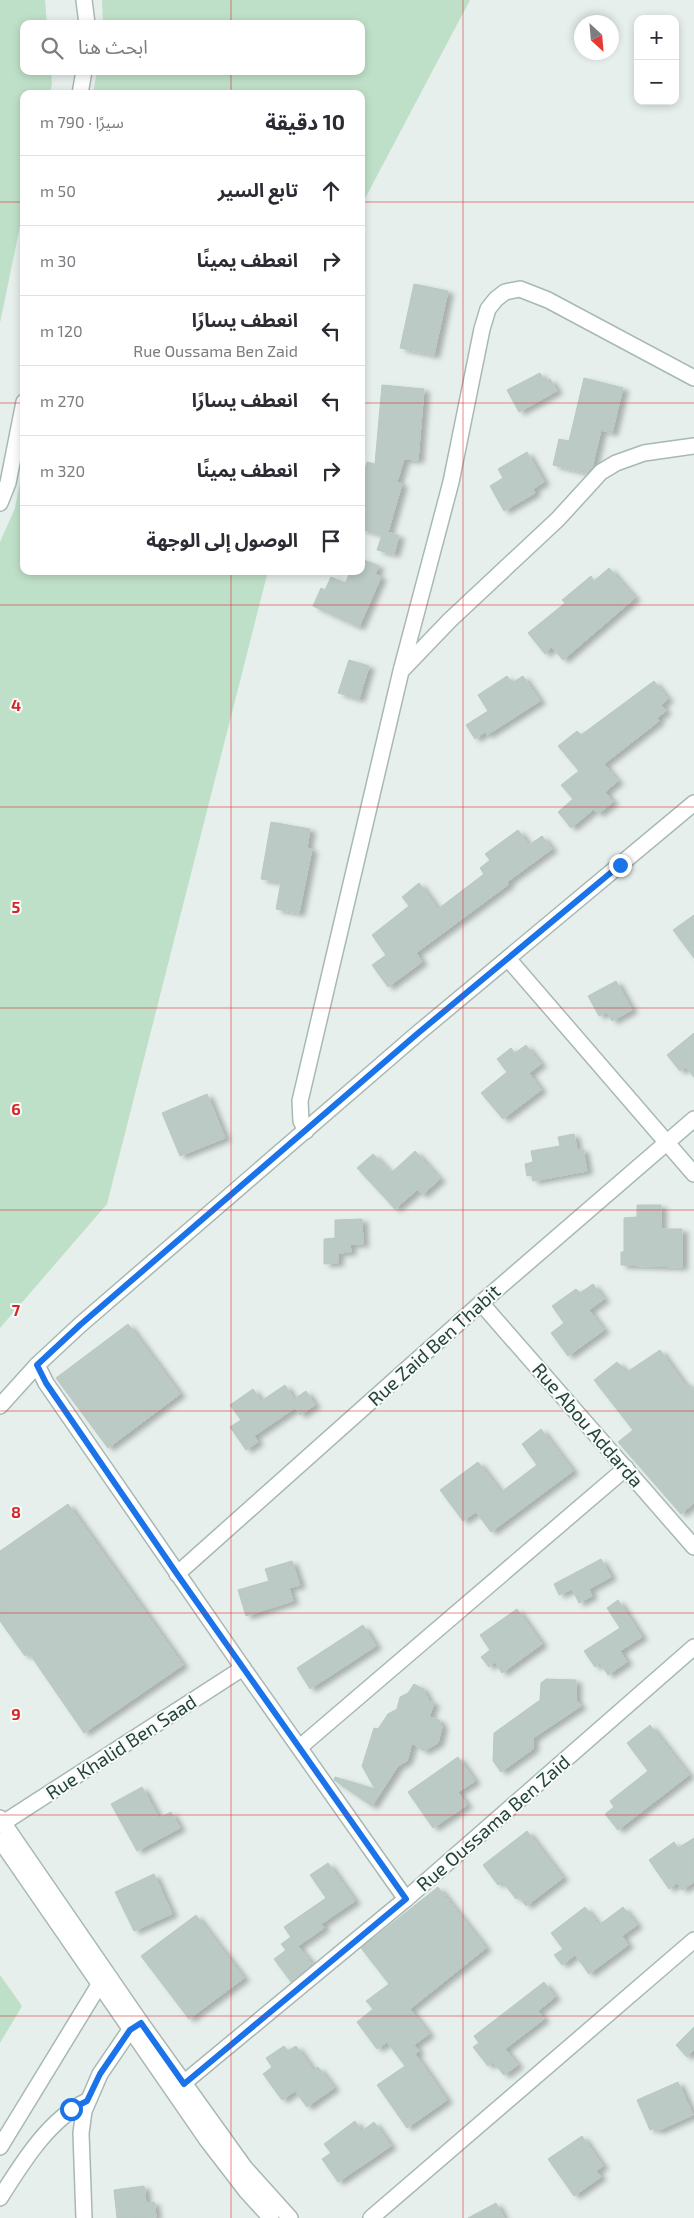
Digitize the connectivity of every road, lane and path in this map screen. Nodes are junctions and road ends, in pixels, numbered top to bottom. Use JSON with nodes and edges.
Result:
{"nodes":[{"id":1,"x":84,"y":0,"type":"edge"},
{"id":2,"x":86,"y":20,"type":"edge"},
{"id":3,"x":83,"y":75,"type":"edge"},
{"id":4,"x":81,"y":90,"type":"edge"},
{"id":5,"x":694,"y":378,"type":"edge"},
{"id":6,"x":20,"y":422,"type":"edge"},
{"id":7,"x":694,"y":446,"type":"edge"},
{"id":8,"x":0,"y":503,"type":"edge"},
{"id":9,"x":401,"y":671,"type":"junction"},
{"id":10,"x":694,"y":803,"type":"edge"},
{"id":11,"x":510,"y":957,"type":"junction"},
{"id":12,"x":694,"y":1118,"type":"edge"},
{"id":13,"x":306,"y":1131,"type":"junction"},
{"id":14,"x":666,"y":1142,"type":"junction"},
{"id":15,"x":694,"y":1174,"type":"edge"},
{"id":16,"x":481,"y":1303,"type":"junction"},
{"id":17,"x":37,"y":1365,"type":"junction"},
{"id":18,"x":0,"y":1406,"type":"edge"},
{"id":19,"x":626,"y":1468,"type":"junction"},
{"id":20,"x":694,"y":1547,"type":"edge"},
{"id":21,"x":177,"y":1574,"type":"junction"},
{"id":22,"x":694,"y":1647,"type":"edge"},
{"id":23,"x":243,"y":1668,"type":"junction"},
{"id":24,"x":300,"y":1748,"type":"junction"},
{"id":25,"x":1,"y":1822,"type":"edge"},
{"id":26,"x":0,"y":1840,"type":"edge"},
{"id":27,"x":406,"y":1899,"type":"junction"},
{"id":28,"x":694,"y":1940,"type":"edge"},
{"id":29,"x":104,"y":1982,"type":"junction"},
{"id":30,"x":135,"y":2026,"type":"junction"},
{"id":31,"x":179,"y":2087,"type":"junction"},
{"id":32,"x":87,"y":2101,"type":"junction"},
{"id":33,"x":0,"y":2147,"type":"edge"},
{"id":34,"x":0,"y":2198,"type":"edge"},
{"id":35,"x":84,"y":2218,"type":"edge"},
{"id":36,"x":271,"y":2218,"type":"edge"},
{"id":37,"x":290,"y":2218,"type":"edge"},
{"id":38,"x":371,"y":2218,"type":"edge"}],
"edges":[{"from":1,"to":2,"type":"street"},
{"from":3,"to":4,"type":"street"},
{"from":5,"to":9,"type":"street"},
{"from":6,"to":8,"type":"street"},
{"from":7,"to":9,"type":"street"},
{"from":9,"to":13,"type":"street"},
{"from":10,"to":11,"type":"street"},
{"from":11,"to":13,"type":"street"},
{"from":11,"to":14,"type":"street"},
{"from":12,"to":14,"type":"street","name":"Rue Zaid Ben Thabit"},
{"from":13,"to":17,"type":"street"},
{"from":14,"to":15,"type":"street"},
{"from":14,"to":16,"type":"street","name":"Rue Zaid Ben Thabit"},
{"from":16,"to":19,"type":"street","name":"Rue Abou Addarda"},
{"from":16,"to":21,"type":"street","name":"Rue Zaid Ben Thabit"},
{"from":17,"to":18,"type":"street"},
{"from":17,"to":21,"type":"street"},
{"from":19,"to":20,"type":"street","name":"Rue Abou Addarda"},
{"from":19,"to":24,"type":"street"},
{"from":21,"to":23,"type":"street"},
{"from":22,"to":27,"type":"street","name":"Rue Oussama Ben Zaid"},
{"from":23,"to":24,"type":"street"},
{"from":23,"to":25,"type":"street","name":"Rue Khalid Ben Saad"},
{"from":24,"to":27,"type":"street"},
{"from":25,"to":29,"type":"street"},
{"from":26,"to":29,"type":"street"},
{"from":27,"to":31,"type":"street","name":"Rue Oussama Ben Zaid"},
{"from":28,"to":38,"type":"street"},
{"from":29,"to":30,"type":"street"},
{"from":29,"to":33,"type":"street"},
{"from":30,"to":31,"type":"street"},
{"from":30,"to":32,"type":"street"},
{"from":31,"to":36,"type":"street"},
{"from":31,"to":37,"type":"street"},
{"from":32,"to":34,"type":"street"},
{"from":32,"to":35,"type":"street"}]}
